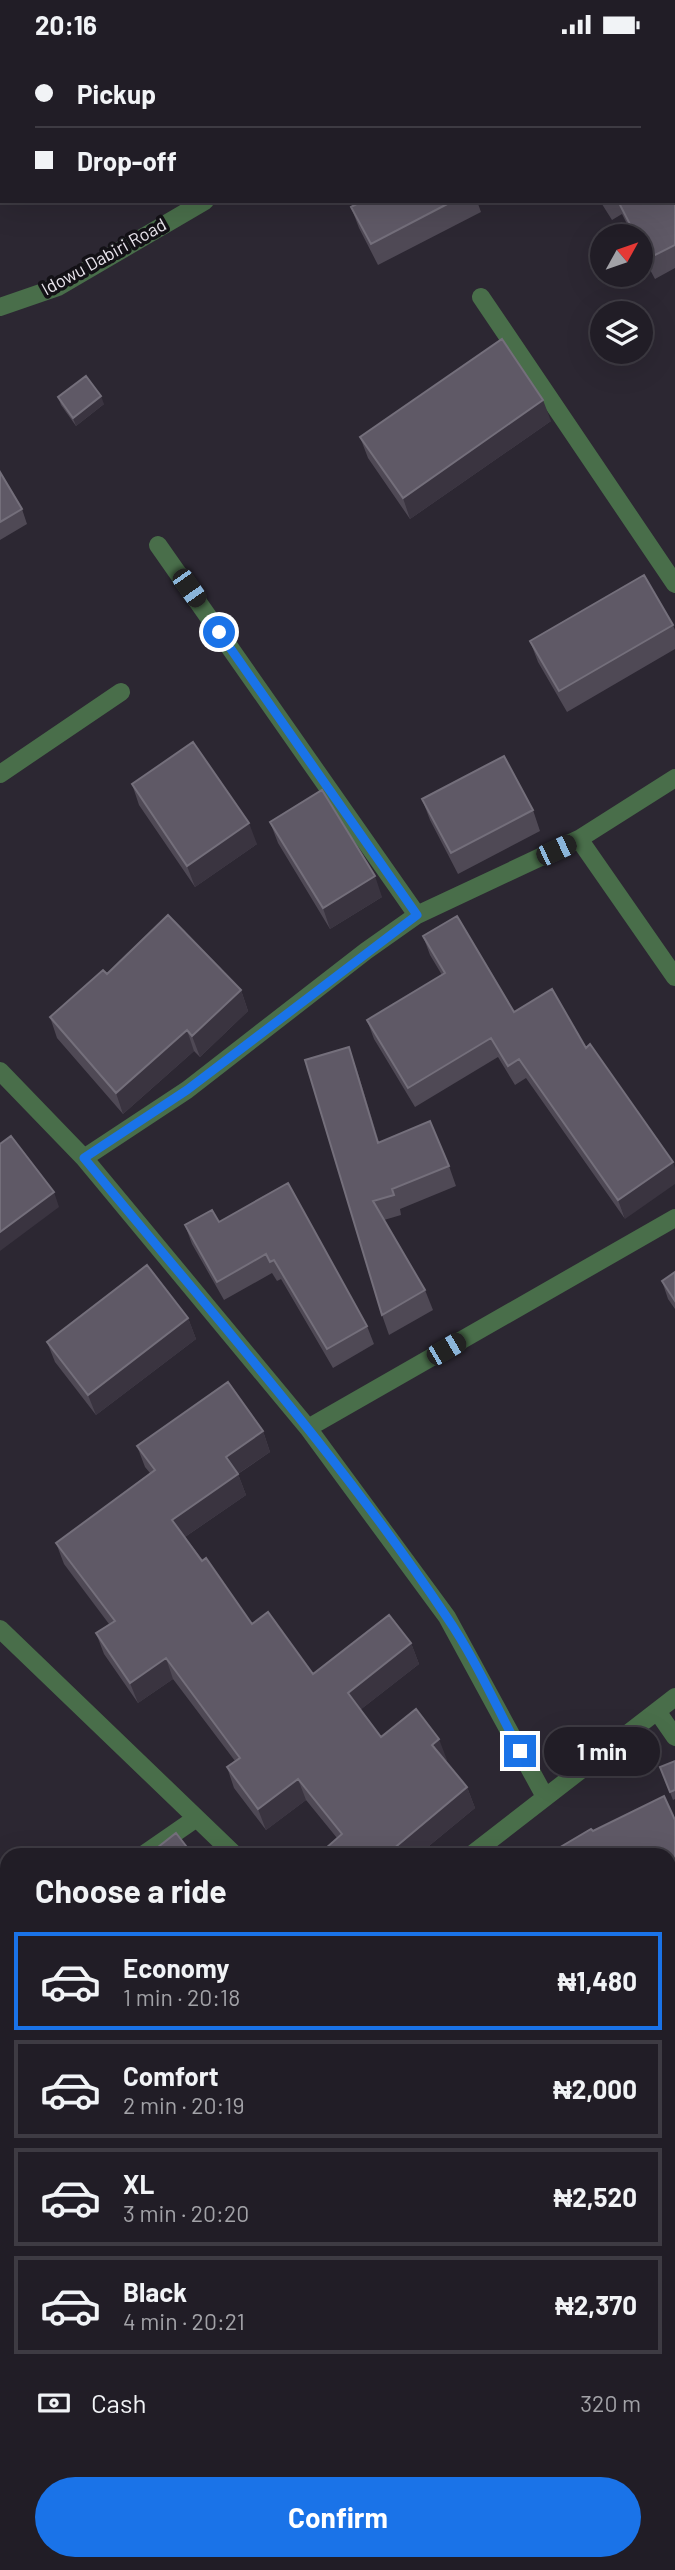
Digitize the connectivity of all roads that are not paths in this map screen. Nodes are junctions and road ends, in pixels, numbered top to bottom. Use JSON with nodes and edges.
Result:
{"nodes":[{"id":1,"x":202,"y":203,"type":"edge"},
{"id":2,"x":481,"y":297,"type":"dead end"},
{"id":3,"x":0,"y":307,"type":"edge"},
{"id":4,"x":159,"y":545,"type":"dead end"},
{"id":5,"x":675,"y":584,"type":"edge"},
{"id":6,"x":121,"y":692,"type":"dead end"},
{"id":7,"x":0,"y":774,"type":"edge"},
{"id":8,"x":675,"y":778,"type":"edge"},
{"id":9,"x":579,"y":839,"type":"junction"},
{"id":10,"x":417,"y":915,"type":"junction"},
{"id":11,"x":675,"y":977,"type":"edge"},
{"id":12,"x":0,"y":1071,"type":"edge"},
{"id":13,"x":84,"y":1158,"type":"junction"},
{"id":14,"x":675,"y":1218,"type":"edge"},
{"id":15,"x":308,"y":1428,"type":"junction"},
{"id":16,"x":0,"y":1629,"type":"edge"},
{"id":17,"x":675,"y":1697,"type":"edge"},
{"id":18,"x":657,"y":1711,"type":"junction"},
{"id":19,"x":675,"y":1737,"type":"edge"},
{"id":20,"x":544,"y":1795,"type":"junction"},
{"id":21,"x":195,"y":1819,"type":"junction"},
{"id":22,"x":153,"y":1848,"type":"edge"},
{"id":23,"x":227,"y":1848,"type":"edge"},
{"id":24,"x":480,"y":1848,"type":"edge"}],
"edges":[{"from":1,"to":3,"type":"street","name":"Idowu Dabiri Road"},
{"from":2,"to":5,"type":"street"},
{"from":4,"to":10,"type":"street"},
{"from":6,"to":7,"type":"street"},
{"from":8,"to":9,"type":"street"},
{"from":9,"to":10,"type":"street"},
{"from":9,"to":11,"type":"street"},
{"from":10,"to":13,"type":"street"},
{"from":12,"to":13,"type":"street"},
{"from":13,"to":15,"type":"street"},
{"from":14,"to":15,"type":"street"},
{"from":15,"to":20,"type":"street"},
{"from":16,"to":21,"type":"street"},
{"from":17,"to":18,"type":"street"},
{"from":18,"to":19,"type":"street"},
{"from":18,"to":20,"type":"street"},
{"from":20,"to":24,"type":"street"},
{"from":21,"to":22,"type":"street"},
{"from":21,"to":23,"type":"street"}]}
